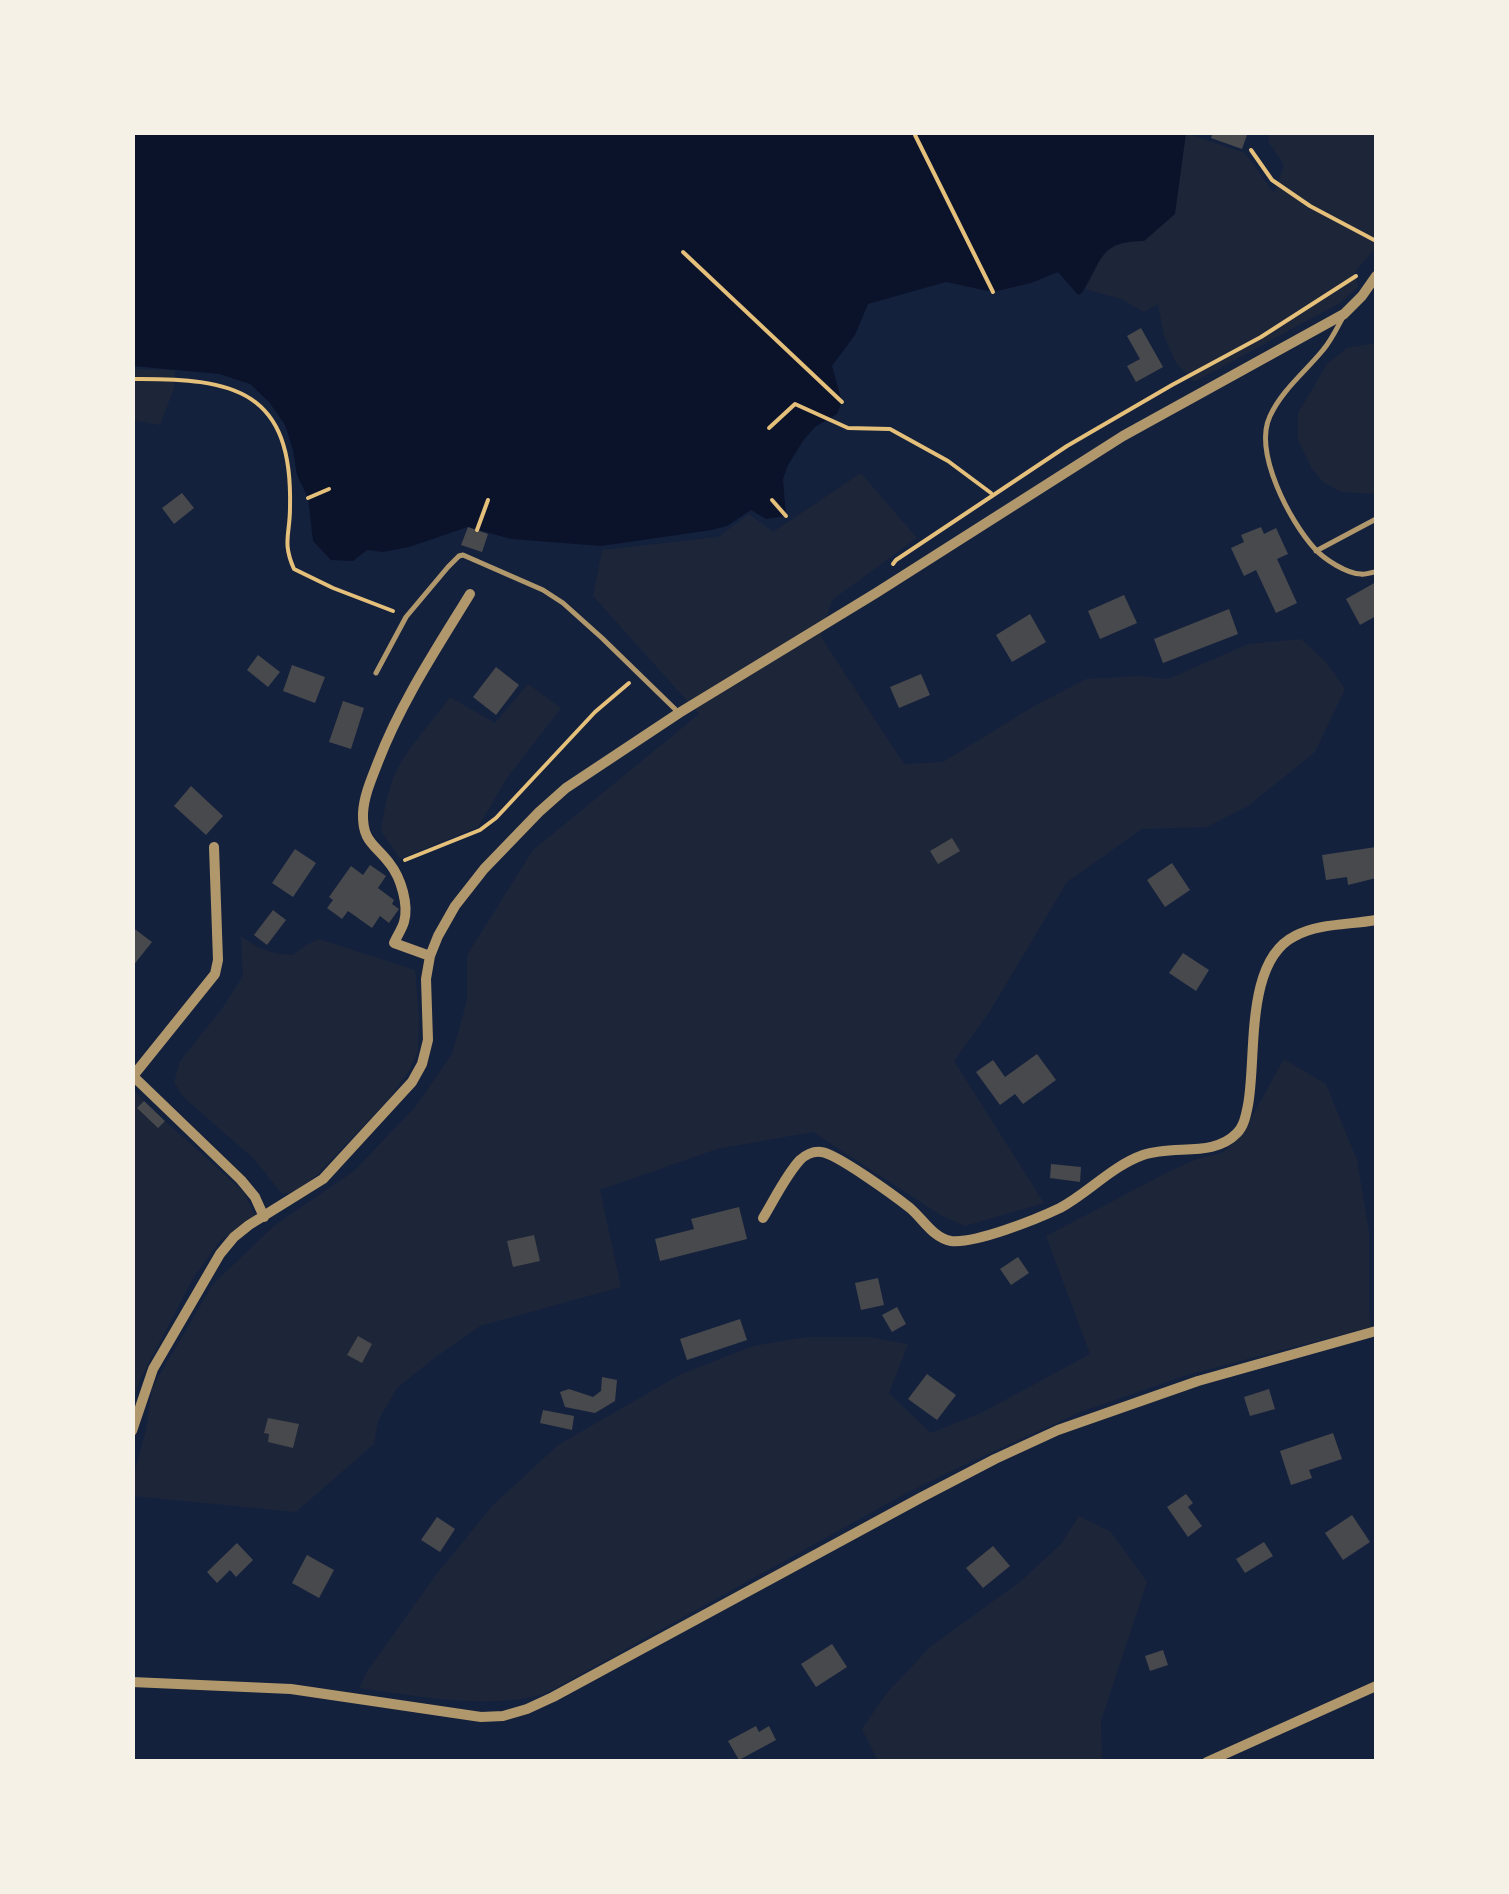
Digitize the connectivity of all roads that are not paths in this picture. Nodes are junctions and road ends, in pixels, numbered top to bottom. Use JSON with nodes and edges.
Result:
{"nodes":[{"id":1,"x":1376,"y":276,"type":"edge"},
{"id":2,"x":1344,"y":314,"type":"junction"},
{"id":3,"x":1376,"y":520,"type":"edge"},
{"id":4,"x":1316,"y":550,"type":"junction"},
{"id":5,"x":1376,"y":572,"type":"edge"},
{"id":6,"x":470,"y":594,"type":"dead end"},
{"id":7,"x":376,"y":673,"type":"dead end"},
{"id":8,"x":679,"y":713,"type":"junction"},
{"id":9,"x":214,"y":848,"type":"dead end"},
{"id":10,"x":1376,"y":920,"type":"edge"},
{"id":11,"x":430,"y":956,"type":"junction"},
{"id":12,"x":264,"y":1218,"type":"junction"},
{"id":13,"x":763,"y":1218,"type":"dead end"},
{"id":14,"x":1376,"y":1331,"type":"edge"},
{"id":15,"x":132,"y":1431,"type":"edge"},
{"id":16,"x":132,"y":1682,"type":"edge"},
{"id":17,"x":1376,"y":1686,"type":"edge"},
{"id":18,"x":1207,"y":1762,"type":"edge"}],
"edges":[{"from":1,"to":2,"type":"street"},
{"from":2,"to":4,"type":"lane"},
{"from":2,"to":8,"type":"street"},
{"from":3,"to":4,"type":"lane"},
{"from":4,"to":5,"type":"lane"},
{"from":6,"to":11,"type":"street"},
{"from":7,"to":8,"type":"lane"},
{"from":8,"to":11,"type":"street"},
{"from":9,"to":12,"type":"street"},
{"from":10,"to":13,"type":"street"},
{"from":11,"to":12,"type":"street"},
{"from":12,"to":15,"type":"street"},
{"from":14,"to":16,"type":"street"},
{"from":17,"to":18,"type":"street"}]}
